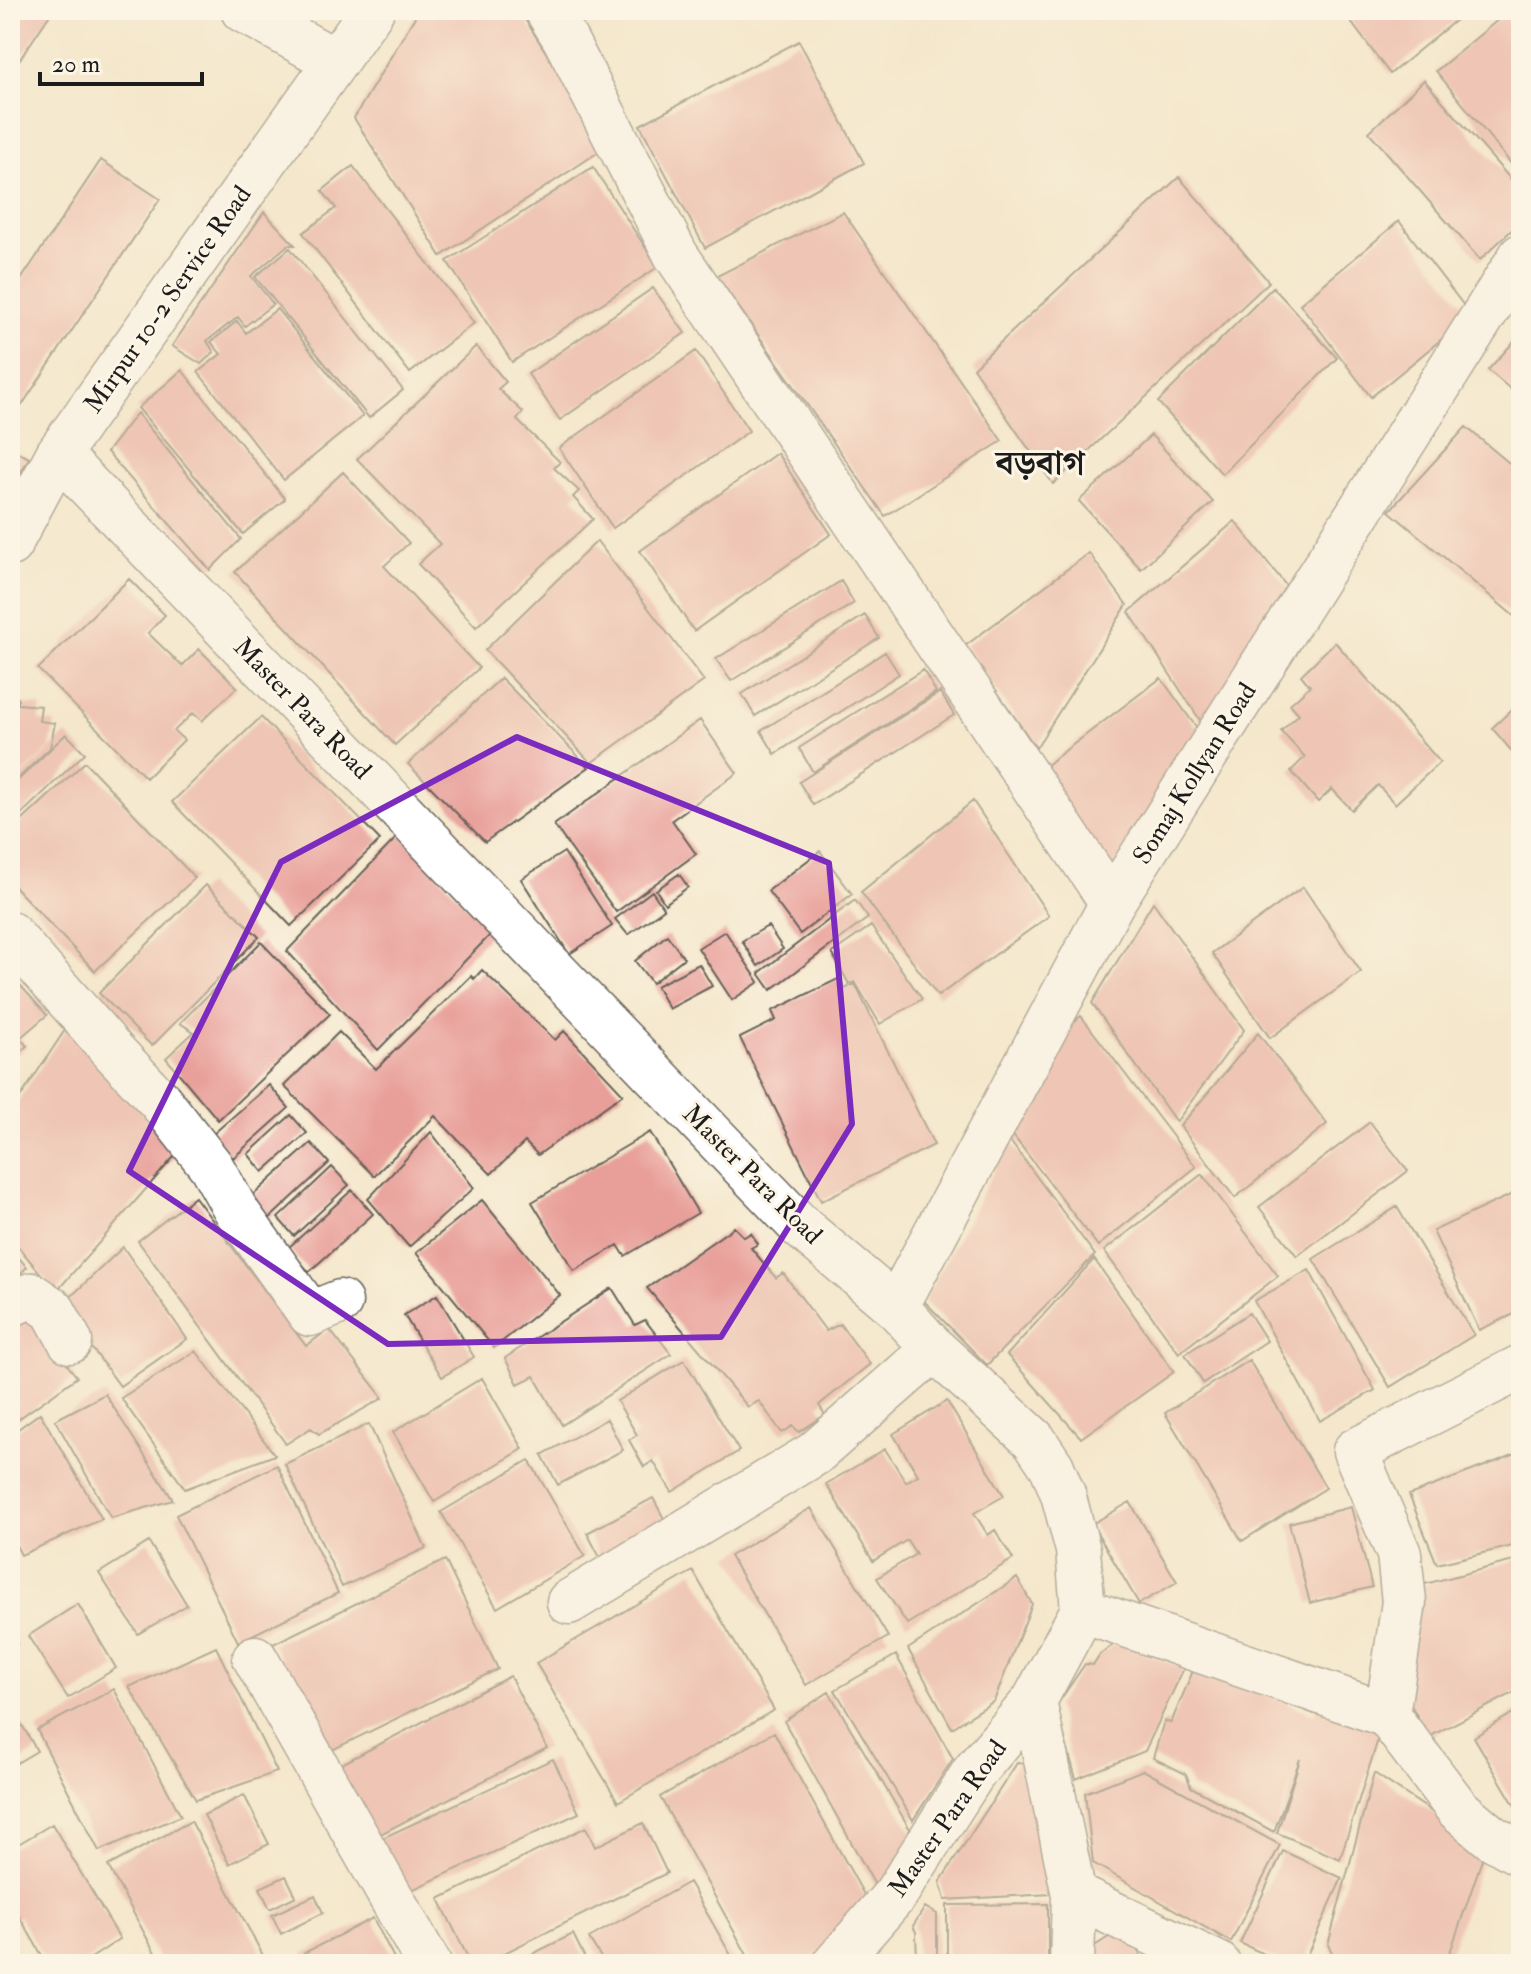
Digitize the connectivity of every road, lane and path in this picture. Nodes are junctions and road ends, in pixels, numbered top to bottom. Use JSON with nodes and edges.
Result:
{"nodes":[{"id":1,"x":243,"y":10,"type":"edge"},
{"id":2,"x":372,"y":10,"type":"edge"},
{"id":3,"x":547,"y":10,"type":"edge"},
{"id":4,"x":335,"y":61,"type":"junction"},
{"id":5,"x":1521,"y":256,"type":"edge"},
{"id":6,"x":58,"y":454,"type":"junction"},
{"id":7,"x":10,"y":544,"type":"edge"},
{"id":8,"x":1112,"y":903,"type":"junction"},
{"id":9,"x":10,"y":934,"type":"edge"},
{"id":10,"x":340,"y":1302,"type":"dead end"},
{"id":11,"x":10,"y":1305,"type":"edge"},
{"id":12,"x":896,"y":1307,"type":"junction"},
{"id":13,"x":70,"y":1341,"type":"dead end"},
{"id":14,"x":934,"y":1349,"type":"junction"},
{"id":15,"x":1521,"y":1367,"type":"edge"},
{"id":16,"x":569,"y":1602,"type":"dead end"},
{"id":17,"x":1083,"y":1610,"type":"junction"},
{"id":18,"x":255,"y":1658,"type":"dead end"},
{"id":19,"x":1034,"y":1701,"type":"junction"},
{"id":20,"x":1387,"y":1715,"type":"junction"},
{"id":21,"x":1521,"y":1854,"type":"edge"},
{"id":22,"x":1074,"y":1895,"type":"junction"},
{"id":23,"x":429,"y":1964,"type":"edge"},
{"id":24,"x":835,"y":1964,"type":"edge"},
{"id":25,"x":1072,"y":1964,"type":"edge"},
{"id":26,"x":1218,"y":1964,"type":"edge"}],
"edges":[{"from":1,"to":4,"type":"street"},
{"from":2,"to":4,"type":"street","name":"Mirpur 10-2 Service Road"},
{"from":3,"to":8,"type":"street"},
{"from":4,"to":6,"type":"street","name":"Mirpur 10-2 Service Road"},
{"from":5,"to":8,"type":"street","name":"Somaj Kollyan Road"},
{"from":6,"to":7,"type":"street","name":"Mirpur 10-2 Service Road"},
{"from":6,"to":12,"type":"street","name":"Master Para Road"},
{"from":8,"to":12,"type":"street","name":"Somaj Kollyan Road"},
{"from":9,"to":10,"type":"street"},
{"from":11,"to":13,"type":"street"},
{"from":12,"to":14,"type":"street","name":"Master Para Road"},
{"from":14,"to":16,"type":"street"},
{"from":14,"to":17,"type":"street","name":"Master Para Road"},
{"from":15,"to":20,"type":"street"},
{"from":17,"to":19,"type":"street","name":"Master Para Road"},
{"from":17,"to":20,"type":"street"},
{"from":18,"to":23,"type":"street"},
{"from":19,"to":22,"type":"street"},
{"from":19,"to":24,"type":"street","name":"Master Para Road"},
{"from":20,"to":21,"type":"street"},
{"from":22,"to":25,"type":"street"},
{"from":22,"to":26,"type":"street"}]}
